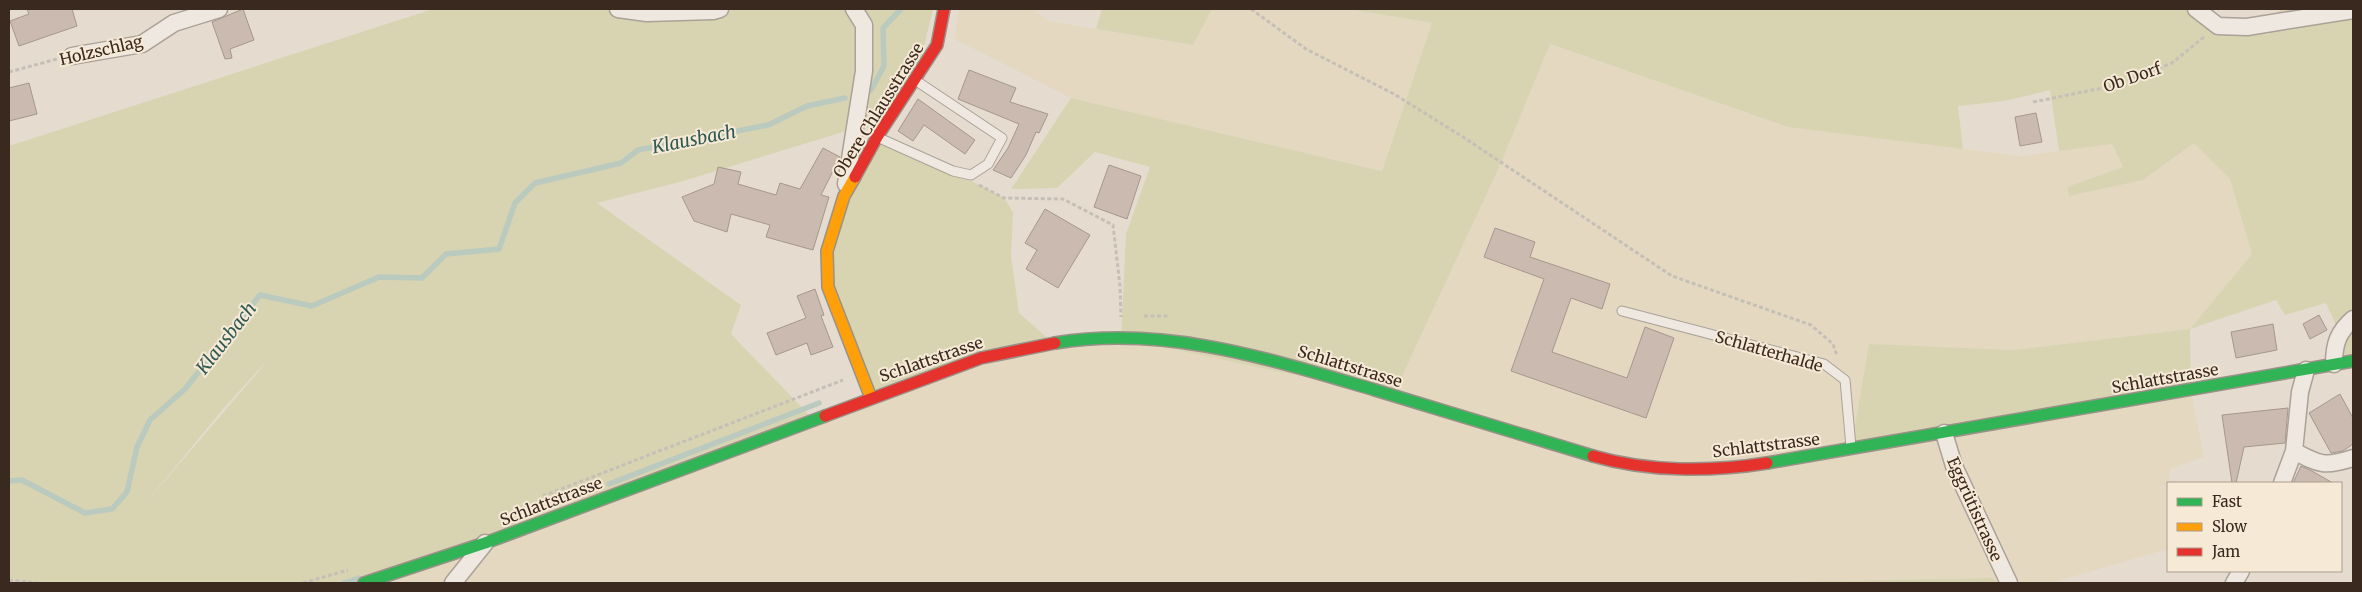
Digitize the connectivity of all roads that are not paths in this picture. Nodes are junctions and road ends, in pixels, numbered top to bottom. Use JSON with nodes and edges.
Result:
{"nodes":[{"id":1,"x":219,"y":9,"type":"edge"},
{"id":2,"x":618,"y":9,"type":"edge"},
{"id":3,"x":720,"y":9,"type":"edge"},
{"id":4,"x":854,"y":9,"type":"edge"},
{"id":5,"x":944,"y":9,"type":"edge"},
{"id":6,"x":2196,"y":9,"type":"edge"},
{"id":7,"x":2353,"y":10,"type":"edge"},
{"id":8,"x":72,"y":56,"type":"road end"},
{"id":9,"x":914,"y":80,"type":"junction"},
{"id":10,"x":877,"y":137,"type":"junction"},
{"id":11,"x":844,"y":196,"type":"junction"},
{"id":12,"x":1622,"y":311,"type":"dead end"},
{"id":13,"x":2353,"y":319,"type":"edge"},
{"id":14,"x":2353,"y":361,"type":"edge"},
{"id":15,"x":2334,"y":364,"type":"junction"},
{"id":16,"x":2306,"y":370,"type":"junction"},
{"id":17,"x":871,"y":398,"type":"junction"},
{"id":18,"x":1944,"y":433,"type":"junction"},
{"id":19,"x":1851,"y":450,"type":"junction"},
{"id":20,"x":2294,"y":452,"type":"junction"},
{"id":21,"x":2353,"y":458,"type":"edge"},
{"id":22,"x":2282,"y":482,"type":"edge"},
{"id":23,"x":485,"y":543,"type":"junction"},
{"id":24,"x":2241,"y":572,"type":"edge"},
{"id":25,"x":364,"y":583,"type":"edge"},
{"id":26,"x":453,"y":583,"type":"edge"},
{"id":27,"x":2009,"y":583,"type":"edge"},
{"id":28,"x":2234,"y":583,"type":"edge"}],
"edges":[{"from":1,"to":8,"type":"street","name":"Holzschlag"},
{"from":2,"to":3,"type":"street"},
{"from":4,"to":11,"type":"street"},
{"from":5,"to":9,"type":"street","name":"Obere Chlausstrasse"},
{"from":6,"to":7,"type":"street"},
{"from":9,"to":10,"type":"street","name":"Obere Chlausstrasse"},
{"from":9,"to":10,"type":"lane"},
{"from":10,"to":11,"type":"street","name":"Obere Chlausstrasse"},
{"from":11,"to":17,"type":"street","name":"Obere Chlausstrasse"},
{"from":12,"to":19,"type":"lane","name":"Schlatterhalde"},
{"from":13,"to":15,"type":"street"},
{"from":14,"to":15,"type":"street","name":"Schlattstrasse"},
{"from":15,"to":16,"type":"street","name":"Schlattstrasse"},
{"from":16,"to":18,"type":"street","name":"Schlattstrasse"},
{"from":16,"to":20,"type":"street"},
{"from":17,"to":19,"type":"street","name":"Schlattstrasse"},
{"from":17,"to":23,"type":"street","name":"Schlattstrasse"},
{"from":18,"to":19,"type":"street","name":"Schlattstrasse"},
{"from":18,"to":27,"type":"street","name":"Eggrütistrasse"},
{"from":20,"to":21,"type":"street"},
{"from":20,"to":22,"type":"street"},
{"from":23,"to":25,"type":"street","name":"Schlattstrasse"},
{"from":23,"to":26,"type":"street"},
{"from":24,"to":28,"type":"street"}]}
